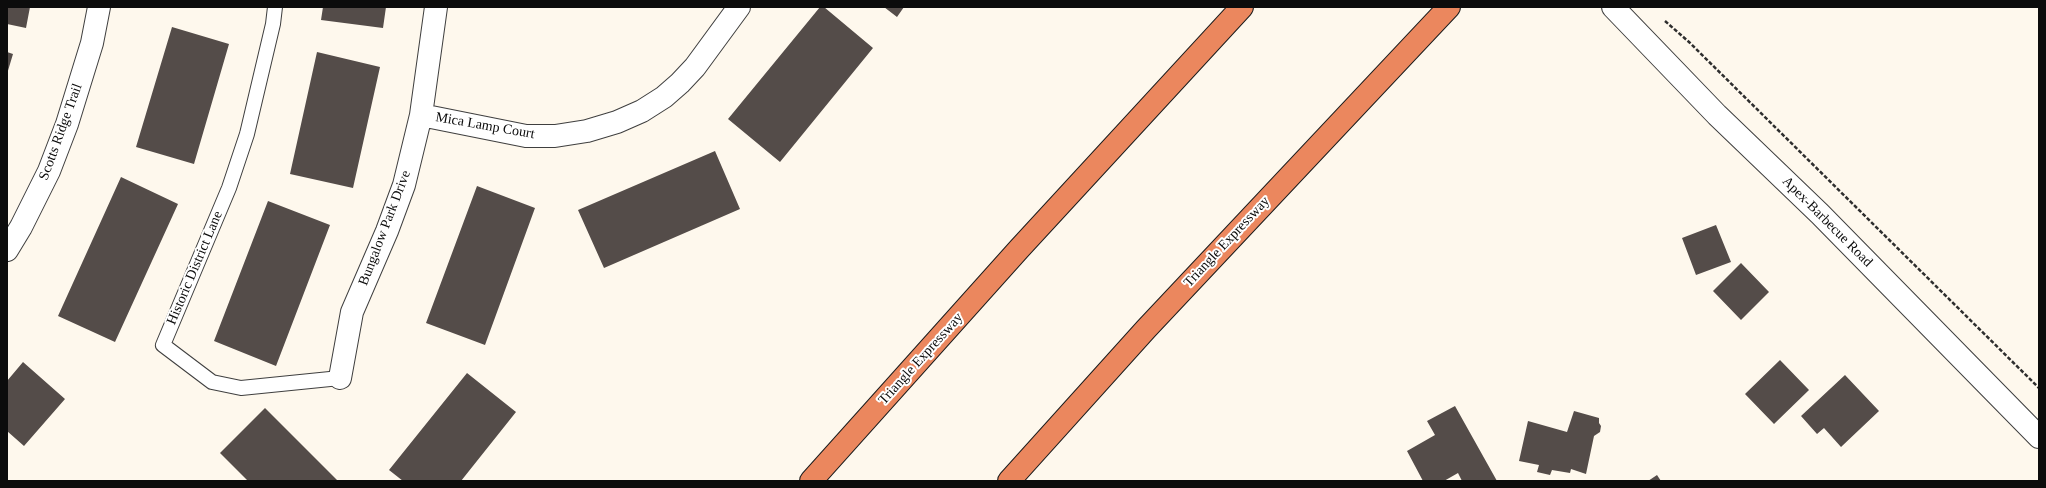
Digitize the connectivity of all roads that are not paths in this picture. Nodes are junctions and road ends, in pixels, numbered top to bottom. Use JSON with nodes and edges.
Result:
{"nodes":[{"id":1,"x":99,"y":7,"type":"edge"},
{"id":2,"x":275,"y":7,"type":"edge"},
{"id":3,"x":436,"y":7,"type":"edge"},
{"id":4,"x":739,"y":7,"type":"edge"},
{"id":5,"x":1242,"y":7,"type":"edge"},
{"id":6,"x":1448,"y":7,"type":"edge"},
{"id":7,"x":1614,"y":7,"type":"edge"},
{"id":8,"x":421,"y":115,"type":"junction"},
{"id":9,"x":7,"y":250,"type":"edge"},
{"id":10,"x":340,"y":378,"type":"joint"},
{"id":11,"x":2039,"y":437,"type":"edge"},
{"id":12,"x":811,"y":481,"type":"edge"},
{"id":13,"x":1009,"y":481,"type":"edge"}],
"edges":[{"from":1,"to":9,"type":"street","name":"Scotts Ridge Trail"},
{"from":2,"to":10,"type":"lane","name":"Historic District Lane"},
{"from":3,"to":8,"type":"street","name":"Bungalow Park Drive"},
{"from":4,"to":8,"type":"street","name":"Mica Lamp Court"},
{"from":5,"to":12,"type":"highway","name":"Triangle Expressway"},
{"from":6,"to":13,"type":"highway","name":"Triangle Expressway"},
{"from":7,"to":11,"type":"street","name":"Apex-Barbecue Road"},
{"from":8,"to":10,"type":"street","name":"Bungalow Park Drive"}]}
